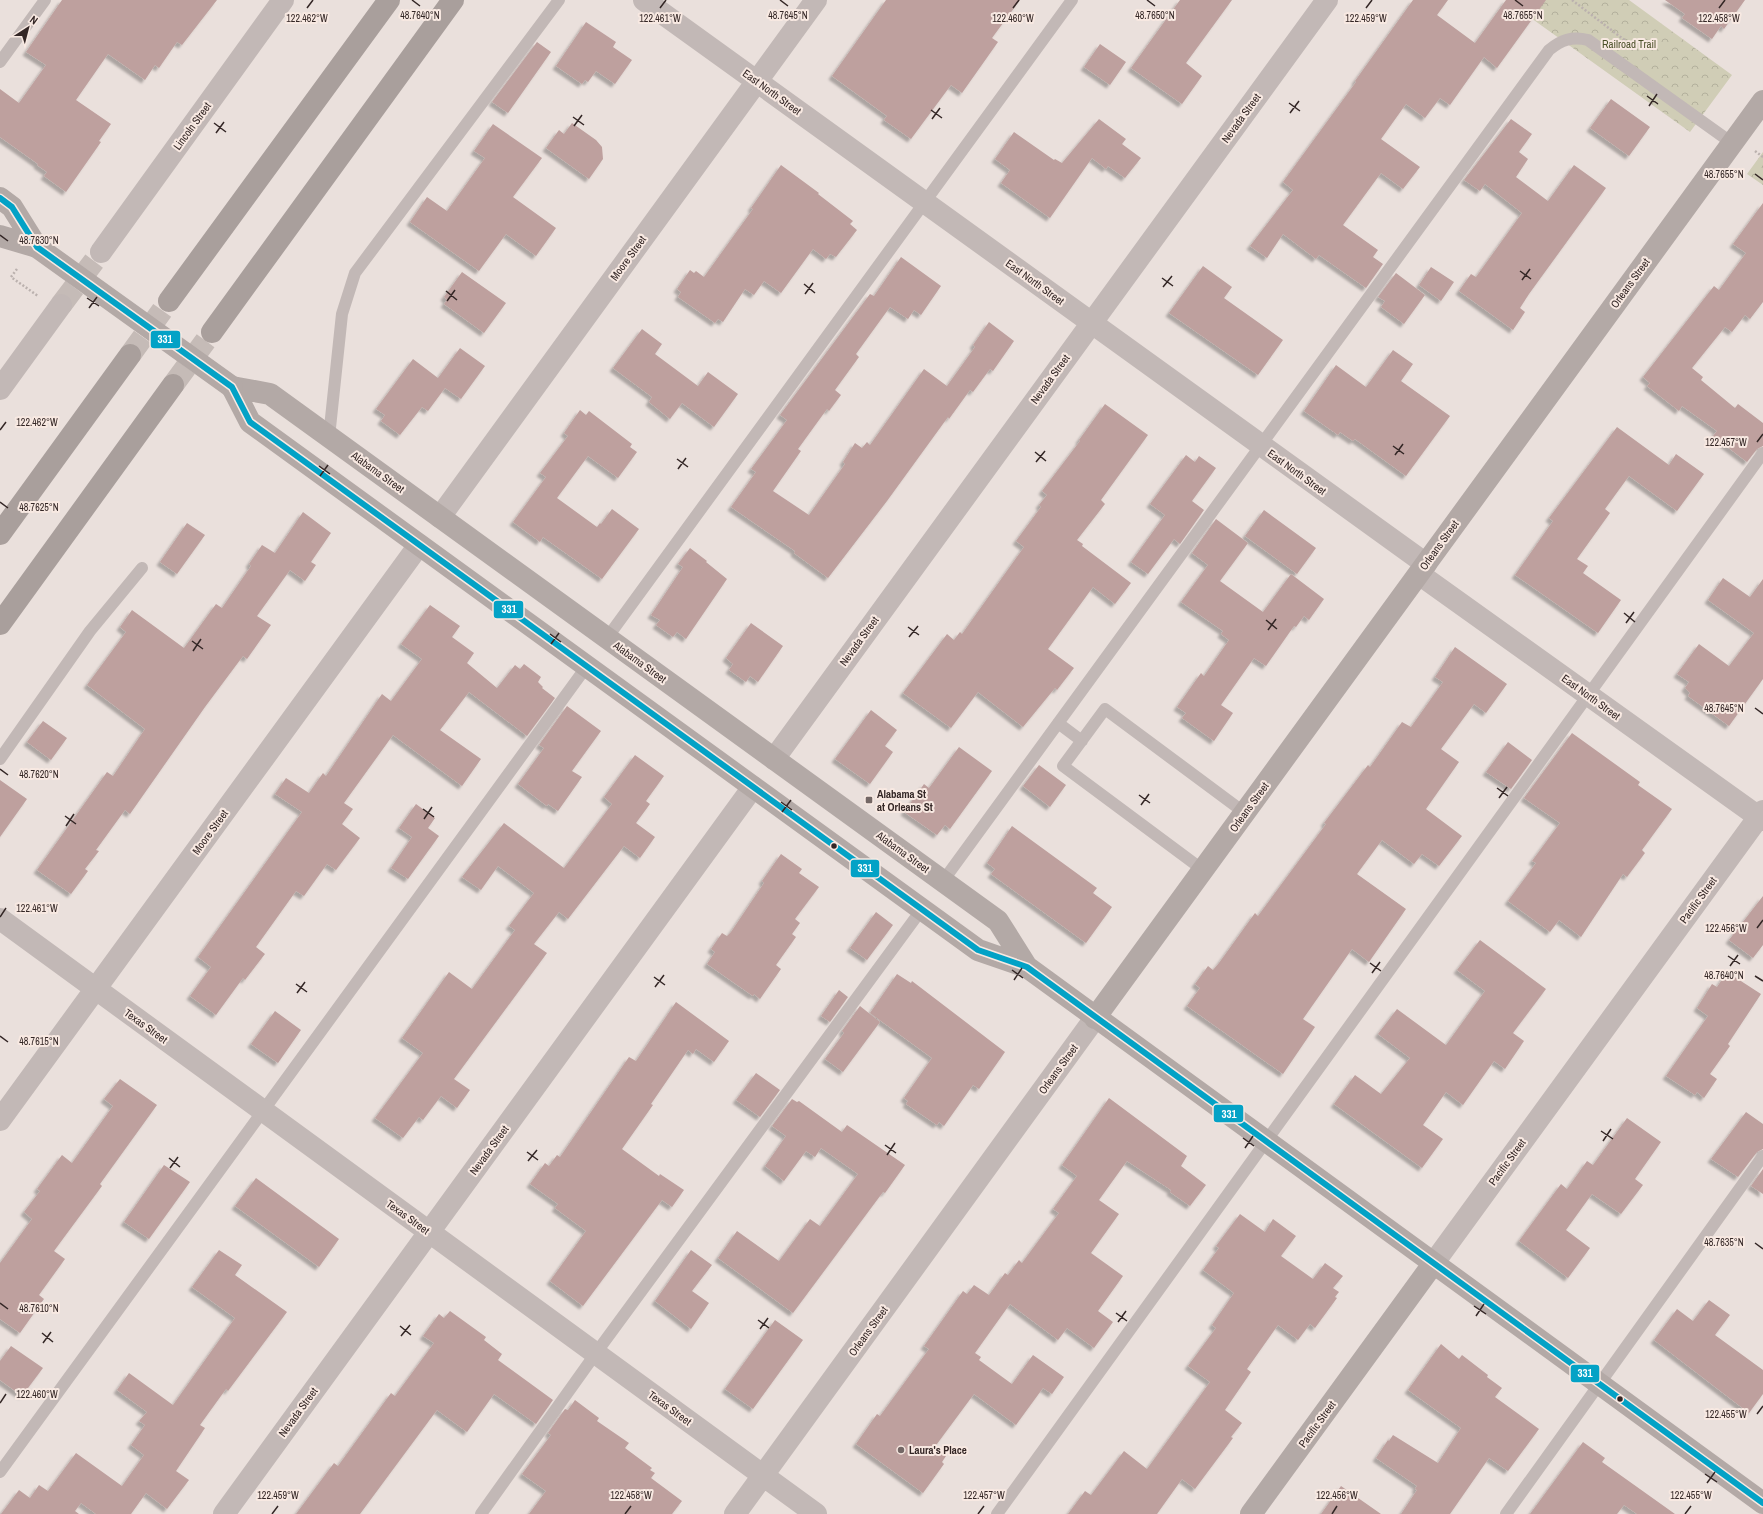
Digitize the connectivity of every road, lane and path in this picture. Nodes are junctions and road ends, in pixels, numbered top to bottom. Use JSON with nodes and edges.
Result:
{"nodes":[{"id":1,"x":45,"y":0,"type":"edge"},
{"id":2,"x":284,"y":0,"type":"edge"},
{"id":3,"x":389,"y":0,"type":"edge"},
{"id":4,"x":453,"y":0,"type":"edge"},
{"id":5,"x":559,"y":0,"type":"edge"},
{"id":6,"x":644,"y":0,"type":"edge"},
{"id":7,"x":816,"y":0,"type":"edge"},
{"id":8,"x":1072,"y":0,"type":"edge"},
{"id":9,"x":1327,"y":0,"type":"edge"},
{"id":10,"x":0,"y":62,"type":"edge"},
{"id":11,"x":757,"y":82,"type":"junction"},
{"id":12,"x":1763,"y":101,"type":"edge"},
{"id":13,"x":1732,"y":143,"type":"junction"},
{"id":14,"x":0,"y":198,"type":"edge"},
{"id":15,"x":924,"y":202,"type":"junction"},
{"id":16,"x":0,"y":236,"type":"edge"},
{"id":17,"x":37,"y":247,"type":"junction"},
{"id":18,"x":101,"y":252,"type":"tunnel mouth"},
{"id":19,"x":17,"y":269,"type":"dead end"},
{"id":20,"x":170,"y":301,"type":"tunnel mouth"},
{"id":21,"x":59,"y":308,"type":"joint"},
{"id":22,"x":1091,"y":323,"type":"junction"},
{"id":23,"x":212,"y":332,"type":"tunnel mouth"},
{"id":24,"x":130,"y":355,"type":"tunnel mouth"},
{"id":25,"x":173,"y":385,"type":"tunnel mouth"},
{"id":26,"x":232,"y":386,"type":"junction"},
{"id":27,"x":0,"y":390,"type":"edge"},
{"id":28,"x":329,"y":437,"type":"junction"},
{"id":29,"x":1260,"y":445,"type":"junction"},
{"id":30,"x":1763,"y":453,"type":"edge"},
{"id":31,"x":440,"y":517,"type":"junction"},
{"id":32,"x":0,"y":534,"type":"edge"},
{"id":33,"x":419,"y":545,"type":"junction"},
{"id":34,"x":142,"y":568,"type":"dead end"},
{"id":35,"x":1422,"y":569,"type":"junction"},
{"id":36,"x":0,"y":624,"type":"edge"},
{"id":37,"x":607,"y":638,"type":"junction"},
{"id":38,"x":587,"y":666,"type":"junction"},
{"id":39,"x":1588,"y":694,"type":"junction"},
{"id":40,"x":1058,"y":723,"type":"junction"},
{"id":41,"x":1082,"y":741,"type":"junction"},
{"id":42,"x":0,"y":759,"type":"edge"},
{"id":43,"x":774,"y":759,"type":"junction"},
{"id":44,"x":754,"y":787,"type":"junction"},
{"id":45,"x":1245,"y":813,"type":"junction"},
{"id":46,"x":1762,"y":816,"type":"edge"},
{"id":47,"x":1203,"y":870,"type":"junction"},
{"id":48,"x":942,"y":881,"type":"junction"},
{"id":49,"x":922,"y":909,"type":"junction"},
{"id":50,"x":0,"y":920,"type":"edge"},
{"id":51,"x":1027,"y":967,"type":"junction"},
{"id":52,"x":96,"y":989,"type":"junction"},
{"id":53,"x":1095,"y":1018,"type":"junction"},
{"id":54,"x":264,"y":1112,"type":"junction"},
{"id":55,"x":0,"y":1120,"type":"edge"},
{"id":56,"x":1265,"y":1141,"type":"junction"},
{"id":57,"x":1763,"y":1156,"type":"edge"},
{"id":58,"x":429,"y":1232,"type":"junction"},
{"id":59,"x":1433,"y":1264,"type":"junction"},
{"id":60,"x":596,"y":1353,"type":"junction"},
{"id":61,"x":1599,"y":1384,"type":"junction"},
{"id":62,"x":0,"y":1472,"type":"edge"},
{"id":63,"x":763,"y":1476,"type":"junction"},
{"id":64,"x":1763,"y":1503,"type":"edge"},
{"id":65,"x":224,"y":1514,"type":"edge"},
{"id":66,"x":481,"y":1514,"type":"edge"},
{"id":67,"x":735,"y":1514,"type":"edge"},
{"id":68,"x":816,"y":1514,"type":"edge"},
{"id":69,"x":997,"y":1514,"type":"edge"},
{"id":70,"x":1251,"y":1514,"type":"edge"},
{"id":71,"x":1506,"y":1514,"type":"edge"}],
"edges":[{"from":1,"to":10,"type":"lane"},
{"from":2,"to":18,"type":"street","name":"Lincoln Street"},
{"from":3,"to":20,"type":"highway"},
{"from":4,"to":23,"type":"highway"},
{"from":5,"to":28,"type":"lane"},
{"from":6,"to":11,"type":"street","name":"East North Street"},
{"from":7,"to":11,"type":"street","name":"Moore Street"},
{"from":8,"to":15,"type":"lane"},
{"from":9,"to":22,"type":"street","name":"Nevada Street"},
{"from":11,"to":15,"type":"street","name":"East North Street"},
{"from":11,"to":31,"type":"street","name":"Moore Street"},
{"from":12,"to":13,"type":"main road","name":"Orleans Street"},
{"from":13,"to":29,"type":"lane"},
{"from":13,"to":35,"type":"main road","name":"Orleans Street"},
{"from":14,"to":17,"type":"main road","name":"Alabama Street"},
{"from":15,"to":22,"type":"street","name":"East North Street"},
{"from":15,"to":37,"type":"lane"},
{"from":16,"to":17,"type":"main road","name":"Alabama Street"},
{"from":17,"to":26,"type":"main road","name":"Alabama Street","bridge":true},
{"from":19,"to":21,"type":"path"},
{"from":21,"to":27,"type":"street"},
{"from":22,"to":29,"type":"street","name":"East North Street"},
{"from":22,"to":43,"type":"street","name":"Nevada Street"},
{"from":24,"to":32,"type":"highway"},
{"from":25,"to":36,"type":"highway"},
{"from":26,"to":28,"type":"main road","name":"Alabama Street"},
{"from":26,"to":33,"type":"main road","name":"Alabama Street"},
{"from":28,"to":31,"type":"main road","name":"Alabama Street"},
{"from":29,"to":35,"type":"street","name":"East North Street"},
{"from":29,"to":40,"type":"lane"},
{"from":30,"to":39,"type":"lane"},
{"from":31,"to":37,"type":"main road","name":"Alabama Street"},
{"from":33,"to":38,"type":"main road","name":"Alabama Street"},
{"from":33,"to":52,"type":"street","name":"Moore Street"},
{"from":34,"to":42,"type":"lane"},
{"from":35,"to":39,"type":"street","name":"East North Street"},
{"from":35,"to":45,"type":"main road","name":"Orleans Street"},
{"from":37,"to":43,"type":"main road","name":"Alabama Street"},
{"from":38,"to":44,"type":"main road","name":"Alabama Street"},
{"from":38,"to":54,"type":"lane"},
{"from":39,"to":46,"type":"street","name":"East North Street"},
{"from":39,"to":56,"type":"lane"},
{"from":40,"to":41,"type":"lane"},
{"from":40,"to":48,"type":"lane"},
{"from":41,"to":45,"type":"lane"},
{"from":41,"to":47,"type":"lane"},
{"from":43,"to":48,"type":"main road","name":"Alabama Street"},
{"from":44,"to":49,"type":"main road","name":"Alabama Street"},
{"from":44,"to":58,"type":"street","name":"Nevada Street"},
{"from":45,"to":47,"type":"main road","name":"Orleans Street"},
{"from":46,"to":59,"type":"street","name":"Pacific Street"},
{"from":47,"to":53,"type":"main road","name":"Orleans Street"},
{"from":48,"to":51,"type":"main road","name":"Alabama Street"},
{"from":49,"to":51,"type":"main road","name":"Alabama Street"},
{"from":49,"to":60,"type":"lane"},
{"from":50,"to":52,"type":"street","name":"Texas Street"},
{"from":51,"to":53,"type":"main road","name":"Alabama Street"},
{"from":52,"to":54,"type":"street","name":"Texas Street"},
{"from":52,"to":55,"type":"street","name":"Moore Street"},
{"from":53,"to":56,"type":"main road","name":"Alabama Street"},
{"from":53,"to":63,"type":"street","name":"Orleans Street"},
{"from":54,"to":58,"type":"street","name":"Texas Street"},
{"from":54,"to":62,"type":"lane"},
{"from":56,"to":59,"type":"main road","name":"Alabama Street"},
{"from":56,"to":69,"type":"lane"},
{"from":57,"to":61,"type":"lane"},
{"from":58,"to":60,"type":"street","name":"Texas Street"},
{"from":58,"to":65,"type":"street","name":"Nevada Street"},
{"from":59,"to":61,"type":"main road","name":"Alabama Street"},
{"from":59,"to":70,"type":"main road","name":"Pacific Street"},
{"from":60,"to":63,"type":"street","name":"Texas Street"},
{"from":60,"to":66,"type":"lane"},
{"from":61,"to":64,"type":"main road","name":"Alabama Street"},
{"from":61,"to":71,"type":"lane"},
{"from":63,"to":67,"type":"street","name":"Orleans Street"},
{"from":63,"to":68,"type":"street","name":"Texas Street"}]}
